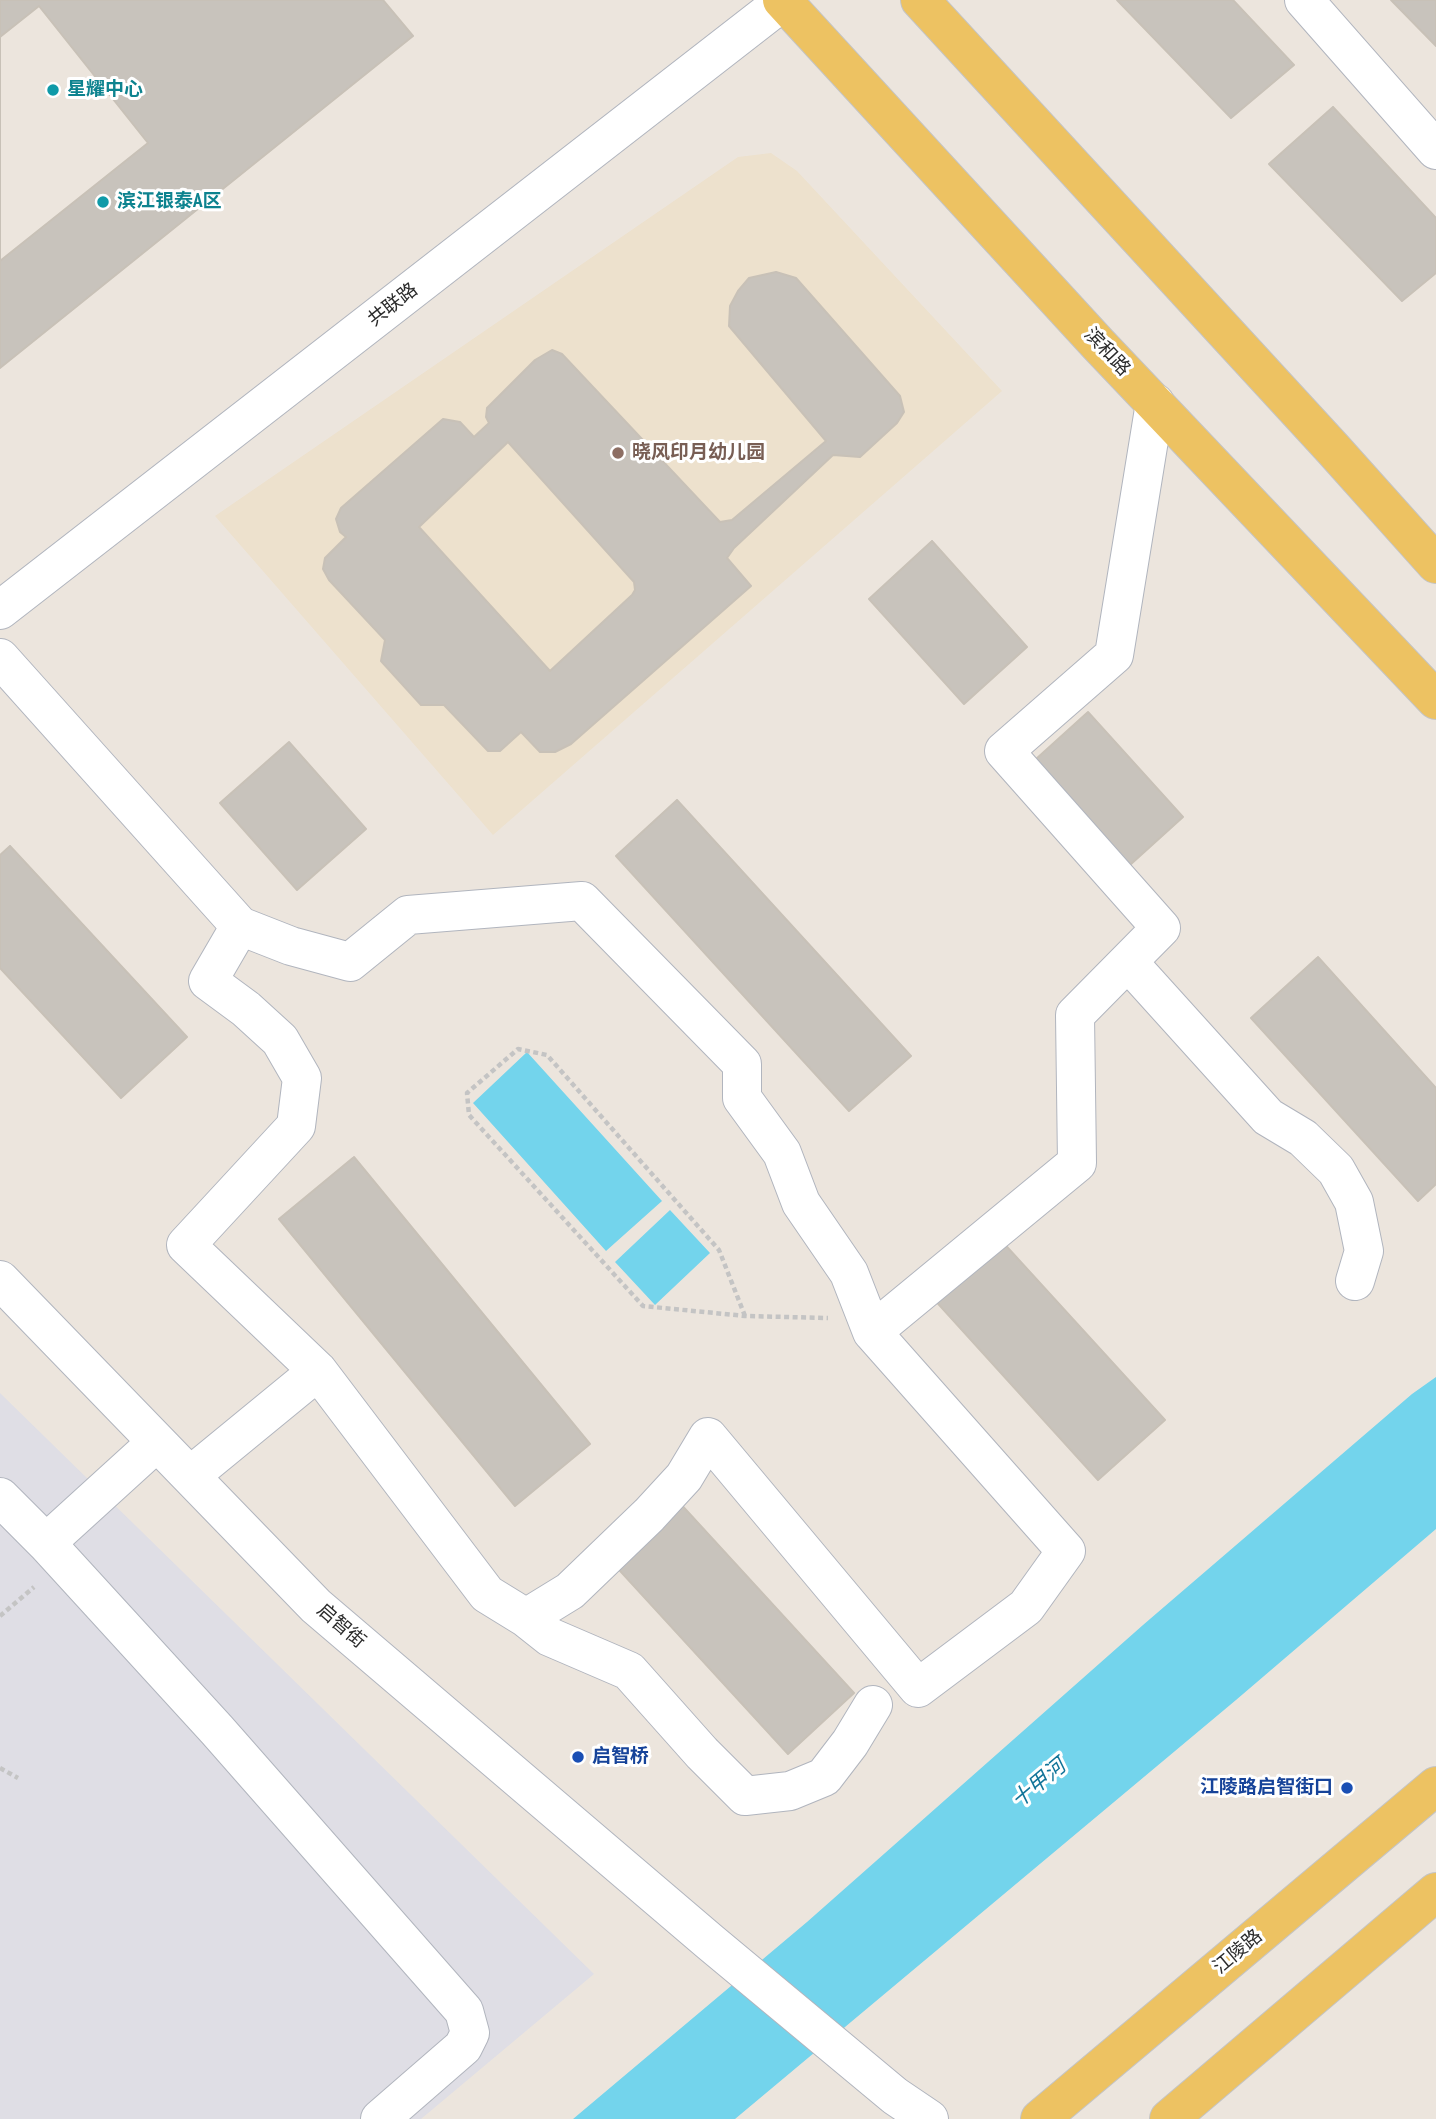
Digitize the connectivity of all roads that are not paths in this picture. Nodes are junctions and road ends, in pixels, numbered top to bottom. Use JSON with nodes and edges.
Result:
{"nodes":[{"id":1,"x":784,"y":0,"type":"edge"},
{"id":2,"x":920,"y":0,"type":"edge"},
{"id":3,"x":1304,"y":0,"type":"edge"},
{"id":4,"x":1436,"y":150,"type":"edge"},
{"id":5,"x":1155,"y":403,"type":"junction"},
{"id":6,"x":1436,"y":564,"type":"edge"},
{"id":7,"x":0,"y":610,"type":"edge"},
{"id":8,"x":0,"y":658,"type":"edge"},
{"id":9,"x":1436,"y":700,"type":"edge"},
{"id":10,"x":240,"y":926,"type":"junction"},
{"id":11,"x":1128,"y":962,"type":"junction"},
{"id":12,"x":0,"y":1280,"type":"edge"},
{"id":13,"x":1355,"y":1281,"type":"dead end"},
{"id":14,"x":869,"y":1326,"type":"junction"},
{"id":15,"x":317,"y":1371,"type":"junction"},
{"id":16,"x":157,"y":1442,"type":"junction"},
{"id":17,"x":190,"y":1476,"type":"junction"},
{"id":18,"x":0,"y":1497,"type":"edge"},
{"id":19,"x":46,"y":1543,"type":"junction"},
{"id":20,"x":526,"y":1618,"type":"junction"},
{"id":21,"x":873,"y":1705,"type":"dead end"},
{"id":22,"x":1436,"y":1786,"type":"edge"},
{"id":23,"x":1436,"y":1892,"type":"edge"},
{"id":24,"x":380,"y":2119,"type":"edge"},
{"id":25,"x":929,"y":2119,"type":"edge"},
{"id":26,"x":1040,"y":2119,"type":"edge"},
{"id":27,"x":1169,"y":2119,"type":"edge"}],
"edges":[{"from":1,"to":5,"type":"main road","name":"滨和路"},
{"from":1,"to":7,"type":"street","name":"共联路"},
{"from":2,"to":6,"type":"main road"},
{"from":3,"to":4,"type":"street"},
{"from":5,"to":9,"type":"main road","name":"滨和路"},
{"from":5,"to":11,"type":"street"},
{"from":8,"to":10,"type":"street"},
{"from":10,"to":14,"type":"street"},
{"from":10,"to":15,"type":"street"},
{"from":11,"to":13,"type":"street"},
{"from":11,"to":14,"type":"street"},
{"from":12,"to":16,"type":"street","name":"启智街"},
{"from":14,"to":20,"type":"street"},
{"from":15,"to":17,"type":"street"},
{"from":15,"to":20,"type":"street"},
{"from":16,"to":17,"type":"street","name":"启智街"},
{"from":16,"to":19,"type":"street"},
{"from":17,"to":25,"type":"street","name":"启智街"},
{"from":18,"to":19,"type":"street"},
{"from":19,"to":24,"type":"street"},
{"from":20,"to":21,"type":"street"},
{"from":22,"to":26,"type":"main road","name":"江陵路"},
{"from":23,"to":27,"type":"main road"}]}
